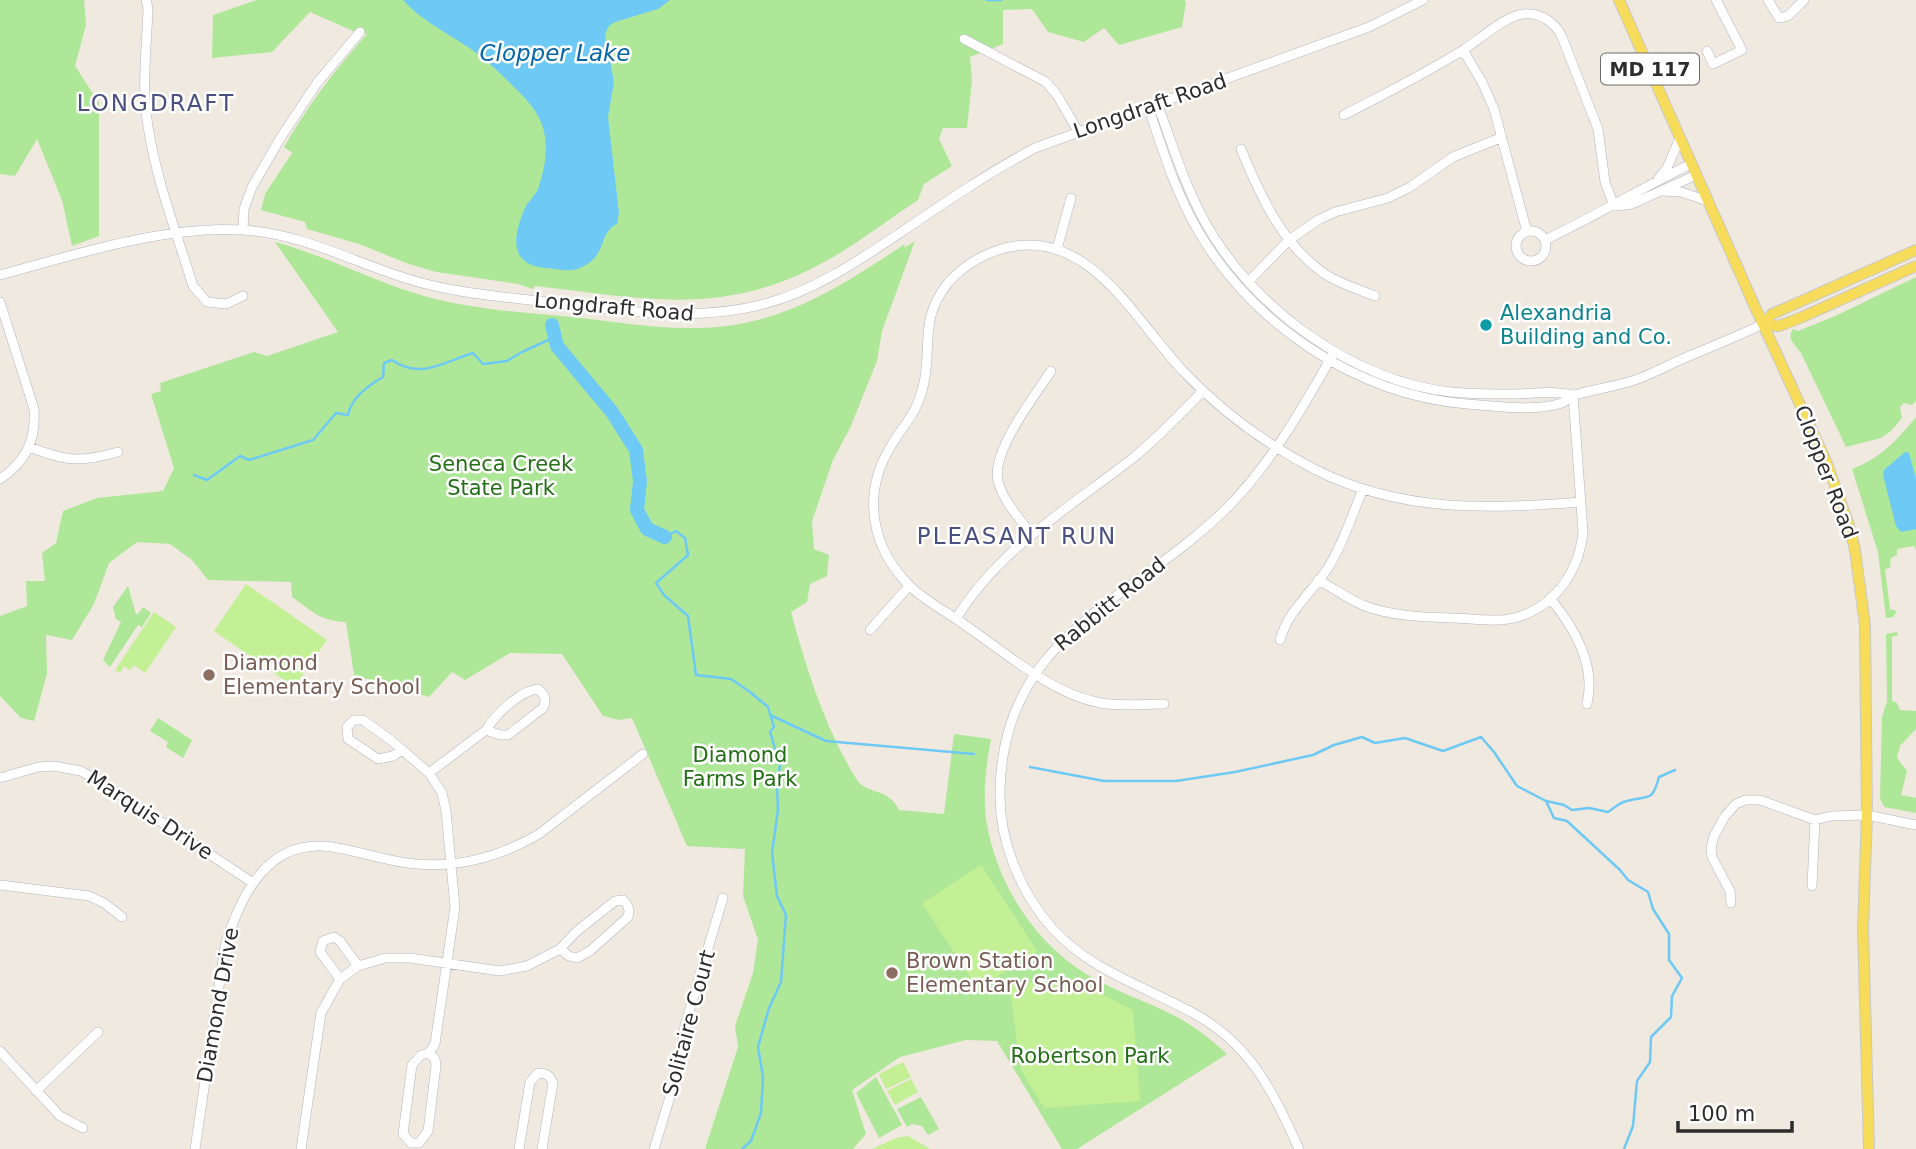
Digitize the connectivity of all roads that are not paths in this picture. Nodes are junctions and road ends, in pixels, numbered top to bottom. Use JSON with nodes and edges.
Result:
{"nodes":[{"id":1,"x":146,"y":0,"type":"edge"},
{"id":2,"x":1423,"y":0,"type":"edge"},
{"id":3,"x":1619,"y":0,"type":"edge"},
{"id":4,"x":1716,"y":0,"type":"edge"},
{"id":5,"x":1768,"y":0,"type":"edge"},
{"id":6,"x":1804,"y":0,"type":"edge"},
{"id":7,"x":360,"y":32,"type":"dead end"},
{"id":8,"x":964,"y":39,"type":"dead end"},
{"id":9,"x":1463,"y":50,"type":"junction"},
{"id":10,"x":1707,"y":51,"type":"dead end"},
{"id":11,"x":1153,"y":105,"type":"junction"},
{"id":12,"x":1344,"y":115,"type":"dead end"},
{"id":13,"x":1078,"y":131,"type":"junction"},
{"id":14,"x":1500,"y":138,"type":"junction"},
{"id":15,"x":1680,"y":138,"type":"junction"},
{"id":16,"x":1241,"y":149,"type":"dead end"},
{"id":17,"x":1694,"y":170,"type":"junction"},
{"id":18,"x":1656,"y":181,"type":"junction"},
{"id":19,"x":1661,"y":191,"type":"junction"},
{"id":20,"x":1071,"y":198,"type":"dead end"},
{"id":21,"x":1708,"y":201,"type":"junction"},
{"id":22,"x":1614,"y":206,"type":"junction"},
{"id":23,"x":243,"y":230,"type":"junction"},
{"id":24,"x":1527,"y":232,"type":"junction"},
{"id":25,"x":177,"y":234,"type":"junction"},
{"id":26,"x":1289,"y":240,"type":"junction"},
{"id":27,"x":1545,"y":240,"type":"junction"},
{"id":28,"x":1057,"y":249,"type":"junction"},
{"id":29,"x":1916,"y":250,"type":"edge"},
{"id":30,"x":1916,"y":265,"type":"edge"},
{"id":31,"x":0,"y":275,"type":"edge"},
{"id":32,"x":1248,"y":282,"type":"junction"},
{"id":33,"x":243,"y":296,"type":"dead end"},
{"id":34,"x":1375,"y":296,"type":"dead end"},
{"id":35,"x":0,"y":302,"type":"edge"},
{"id":36,"x":1763,"y":324,"type":"junction"},
{"id":37,"x":4,"y":330,"type":"edge"},
{"id":38,"x":1335,"y":351,"type":"junction"},
{"id":39,"x":1330,"y":360,"type":"junction"},
{"id":40,"x":1051,"y":371,"type":"dead end"},
{"id":41,"x":1203,"y":391,"type":"junction"},
{"id":42,"x":1573,"y":395,"type":"junction"},
{"id":43,"x":29,"y":447,"type":"junction"},
{"id":44,"x":1277,"y":447,"type":"junction"},
{"id":45,"x":118,"y":452,"type":"dead end"},
{"id":46,"x":0,"y":479,"type":"edge"},
{"id":47,"x":1363,"y":489,"type":"junction"},
{"id":48,"x":1581,"y":502,"type":"junction"},
{"id":49,"x":1032,"y":535,"type":"junction"},
{"id":50,"x":1318,"y":580,"type":"junction"},
{"id":51,"x":909,"y":586,"type":"junction"},
{"id":52,"x":1550,"y":598,"type":"junction"},
{"id":53,"x":956,"y":619,"type":"junction"},
{"id":54,"x":870,"y":631,"type":"dead end"},
{"id":55,"x":1280,"y":640,"type":"dead end"},
{"id":56,"x":1034,"y":672,"type":"junction"},
{"id":57,"x":1164,"y":704,"type":"dead end"},
{"id":58,"x":1587,"y":704,"type":"dead end"},
{"id":59,"x":486,"y":730,"type":"junction"},
{"id":60,"x":402,"y":750,"type":"junction"},
{"id":61,"x":643,"y":754,"type":"dead end"},
{"id":62,"x":429,"y":774,"type":"junction"},
{"id":63,"x":0,"y":778,"type":"edge"},
{"id":64,"x":1867,"y":816,"type":"junction"},
{"id":65,"x":1815,"y":820,"type":"junction"},
{"id":66,"x":1916,"y":825,"type":"edge"},
{"id":67,"x":452,"y":864,"type":"junction"},
{"id":68,"x":253,"y":883,"type":"junction"},
{"id":69,"x":0,"y":886,"type":"edge"},
{"id":70,"x":1812,"y":886,"type":"dead end"},
{"id":71,"x":723,"y":898,"type":"dead end"},
{"id":72,"x":1731,"y":903,"type":"dead end"},
{"id":73,"x":122,"y":917,"type":"dead end"},
{"id":74,"x":560,"y":949,"type":"junction"},
{"id":75,"x":448,"y":964,"type":"junction"},
{"id":76,"x":358,"y":966,"type":"junction"},
{"id":77,"x":340,"y":979,"type":"junction"},
{"id":78,"x":99,"y":1032,"type":"dead end"},
{"id":79,"x":0,"y":1051,"type":"edge"},
{"id":80,"x":429,"y":1053,"type":"junction"},
{"id":81,"x":36,"y":1091,"type":"junction"},
{"id":82,"x":83,"y":1128,"type":"dead end"},
{"id":83,"x":195,"y":1149,"type":"edge"},
{"id":84,"x":301,"y":1149,"type":"edge"},
{"id":85,"x":519,"y":1149,"type":"edge"},
{"id":86,"x":541,"y":1149,"type":"edge"},
{"id":87,"x":654,"y":1149,"type":"edge"},
{"id":88,"x":1299,"y":1149,"type":"edge"},
{"id":89,"x":1869,"y":1149,"type":"edge"}],
"edges":[{"from":1,"to":25,"type":"street"},
{"from":2,"to":11,"type":"street","name":"Longdraft Road"},
{"from":3,"to":15,"type":"main road","name":"Clopper Road","number":"MD 117"},
{"from":4,"to":10,"type":"street"},
{"from":5,"to":6,"type":"street"},
{"from":7,"to":23,"type":"street"},
{"from":8,"to":13,"type":"street"},
{"from":9,"to":12,"type":"street"},
{"from":9,"to":14,"type":"street"},
{"from":9,"to":22,"type":"street"},
{"from":11,"to":13,"type":"street","name":"Longdraft Road"},
{"from":11,"to":32,"type":"street"},
{"from":11,"to":39,"type":"street"},
{"from":13,"to":23,"type":"street","name":"Longdraft Road"},
{"from":14,"to":24,"type":"street"},
{"from":14,"to":26,"type":"street"},
{"from":15,"to":17,"type":"main road","name":"Clopper Road","number":"MD 117"},
{"from":15,"to":18,"type":"street"},
{"from":16,"to":26,"type":"street"},
{"from":17,"to":18,"type":"street"},
{"from":17,"to":19,"type":"street"},
{"from":17,"to":21,"type":"main road","name":"Clopper Road","number":"MD 117"},
{"from":18,"to":22,"type":"street"},
{"from":19,"to":21,"type":"street"},
{"from":19,"to":22,"type":"street"},
{"from":20,"to":28,"type":"street"},
{"from":21,"to":36,"type":"main road","name":"Clopper Road","number":"MD 117"},
{"from":22,"to":27,"type":"street"},
{"from":23,"to":25,"type":"street","name":"Longdraft Road"},
{"from":24,"to":27,"type":"street"},
{"from":24,"to":27,"type":"street"},
{"from":25,"to":31,"type":"street","name":"Longdraft Road"},
{"from":25,"to":33,"type":"street"},
{"from":26,"to":32,"type":"street"},
{"from":26,"to":34,"type":"street"},
{"from":28,"to":41,"type":"street"},
{"from":28,"to":51,"type":"street"},
{"from":29,"to":36,"type":"main road"},
{"from":30,"to":36,"type":"main road"},
{"from":32,"to":38,"type":"street"},
{"from":35,"to":37,"type":"street"},
{"from":36,"to":42,"type":"street"},
{"from":36,"to":64,"type":"main road","name":"Clopper Road","number":"MD 117"},
{"from":37,"to":43,"type":"street"},
{"from":38,"to":39,"type":"street","name":"Rabbitt Road"},
{"from":38,"to":42,"type":"street"},
{"from":39,"to":42,"type":"street"},
{"from":39,"to":44,"type":"street","name":"Rabbitt Road"},
{"from":40,"to":49,"type":"street"},
{"from":41,"to":44,"type":"street"},
{"from":41,"to":49,"type":"street"},
{"from":42,"to":48,"type":"street"},
{"from":43,"to":45,"type":"street"},
{"from":43,"to":46,"type":"street"},
{"from":44,"to":47,"type":"street"},
{"from":44,"to":56,"type":"street","name":"Rabbitt Road"},
{"from":47,"to":48,"type":"street"},
{"from":47,"to":50,"type":"street"},
{"from":48,"to":52,"type":"street"},
{"from":49,"to":53,"type":"street"},
{"from":50,"to":52,"type":"street"},
{"from":50,"to":55,"type":"street"},
{"from":51,"to":53,"type":"street"},
{"from":51,"to":54,"type":"street"},
{"from":52,"to":58,"type":"street"},
{"from":53,"to":56,"type":"street"},
{"from":56,"to":57,"type":"street"},
{"from":56,"to":88,"type":"street","name":"Rabbitt Road"},
{"from":59,"to":59,"type":"street"},
{"from":59,"to":62,"type":"street"},
{"from":60,"to":60,"type":"street"},
{"from":60,"to":62,"type":"street"},
{"from":61,"to":67,"type":"street","name":"Diamond Drive"},
{"from":62,"to":67,"type":"street"},
{"from":63,"to":68,"type":"street","name":"Marquis Drive"},
{"from":64,"to":65,"type":"street"},
{"from":64,"to":66,"type":"street"},
{"from":64,"to":89,"type":"main road","name":"Clopper Road","number":"MD 117"},
{"from":65,"to":70,"type":"street"},
{"from":65,"to":72,"type":"street"},
{"from":67,"to":68,"type":"street","name":"Diamond Drive"},
{"from":67,"to":75,"type":"street"},
{"from":68,"to":83,"type":"street","name":"Diamond Drive"},
{"from":69,"to":73,"type":"street"},
{"from":71,"to":87,"type":"street","name":"Solitaire Court"},
{"from":74,"to":74,"type":"street"},
{"from":74,"to":75,"type":"street"},
{"from":75,"to":76,"type":"street"},
{"from":75,"to":80,"type":"street"},
{"from":76,"to":77,"type":"street"},
{"from":76,"to":77,"type":"street"},
{"from":77,"to":84,"type":"street"},
{"from":78,"to":81,"type":"street"},
{"from":79,"to":81,"type":"street"},
{"from":80,"to":80,"type":"street"},
{"from":81,"to":82,"type":"street"},
{"from":85,"to":86,"type":"street"}]}
